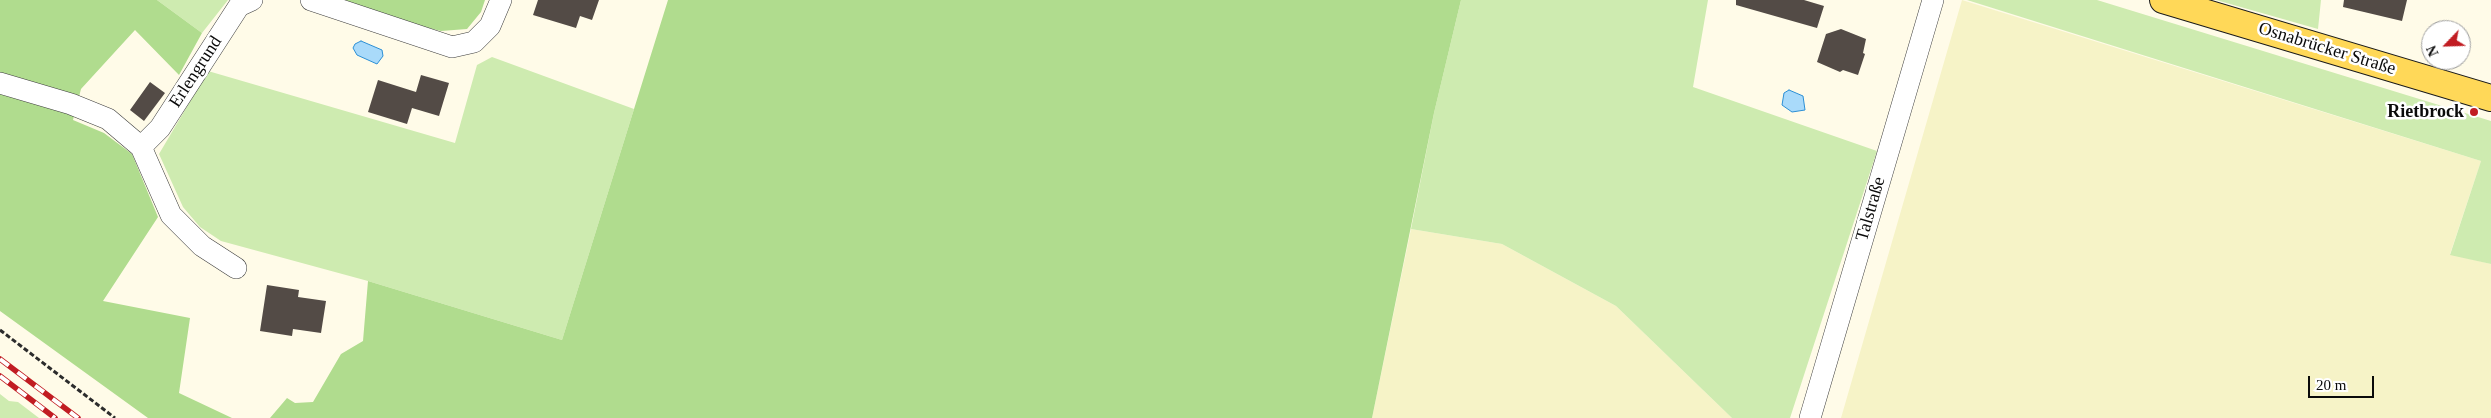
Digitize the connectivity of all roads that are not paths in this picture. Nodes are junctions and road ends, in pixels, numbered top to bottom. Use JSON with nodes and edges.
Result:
{"nodes":[{"id":1,"x":252,"y":0,"type":"edge"},
{"id":2,"x":311,"y":0,"type":"edge"},
{"id":3,"x":501,"y":0,"type":"edge"},
{"id":4,"x":1933,"y":0,"type":"edge"},
{"id":5,"x":2163,"y":0,"type":"edge"},
{"id":6,"x":0,"y":83,"type":"edge"},
{"id":7,"x":2491,"y":98,"type":"edge"},
{"id":8,"x":141,"y":147,"type":"junction"},
{"id":9,"x":236,"y":268,"type":"dead end"},
{"id":10,"x":1810,"y":418,"type":"edge"}],
"edges":[{"from":1,"to":8,"type":"street","name":"Erlengrund"},
{"from":2,"to":3,"type":"street"},
{"from":4,"to":10,"type":"street","name":"Talstraße"},
{"from":5,"to":7,"type":"main road","name":"Osnabrücker Straße"},
{"from":6,"to":8,"type":"street"},
{"from":8,"to":9,"type":"street"}]}
